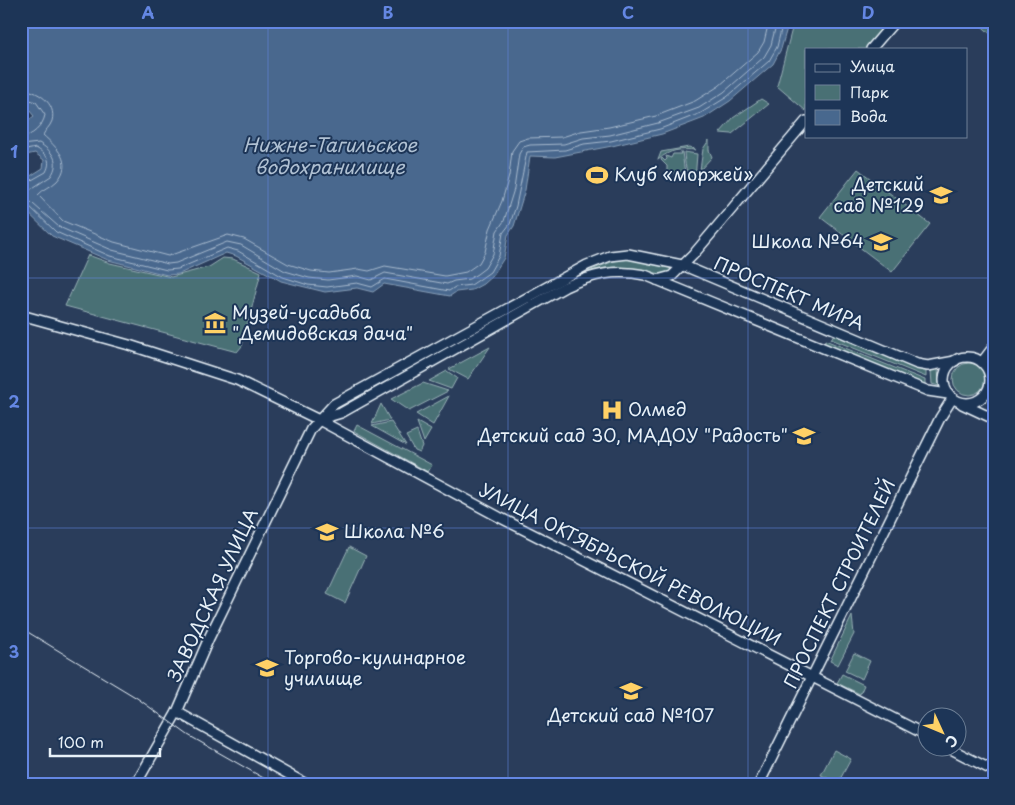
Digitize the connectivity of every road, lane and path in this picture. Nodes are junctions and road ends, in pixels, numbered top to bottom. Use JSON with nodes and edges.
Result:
{"nodes":[{"id":1,"x":894,"y":21,"type":"edge"},
{"id":2,"x":872,"y":48,"type":"edge"},
{"id":3,"x":805,"y":122,"type":"edge"},
{"id":4,"x":610,"y":256,"type":"joint"},
{"id":5,"x":682,"y":265,"type":"junction"},
{"id":6,"x":657,"y":280,"type":"junction"},
{"id":7,"x":21,"y":315,"type":"edge"},
{"id":8,"x":994,"y":346,"type":"edge"},
{"id":9,"x":955,"y":361,"type":"junction"},
{"id":10,"x":982,"y":362,"type":"junction"},
{"id":11,"x":992,"y":377,"type":"edge"},
{"id":12,"x":952,"y":398,"type":"junction"},
{"id":13,"x":994,"y":418,"type":"edge"},
{"id":14,"x":319,"y":420,"type":"junction"},
{"id":15,"x":813,"y":678,"type":"junction"},
{"id":16,"x":177,"y":712,"type":"junction"},
{"id":17,"x":918,"y":731,"type":"edge"},
{"id":18,"x":968,"y":758,"type":"edge"},
{"id":19,"x":994,"y":771,"type":"edge"},
{"id":20,"x":136,"y":784,"type":"edge"},
{"id":21,"x":306,"y":784,"type":"edge"},
{"id":22,"x":759,"y":784,"type":"edge"}],
"edges":[{"from":1,"to":2,"type":"main road"},
{"from":3,"to":5,"type":"main road"},
{"from":4,"to":5,"type":"main road","name":"ПРОСПЕКТ МИРА"},
{"from":4,"to":14,"type":"main road","name":"ЗАВОДСКАЯ УЛИЦА"},
{"from":5,"to":6,"type":"main road"},
{"from":5,"to":9,"type":"main road","name":"ПРОСПЕКТ МИРА"},
{"from":6,"to":12,"type":"main road","name":"ПРОСПЕКТ МИРА"},
{"from":6,"to":14,"type":"main road","name":"ПРОСПЕКТ МИРА"},
{"from":7,"to":14,"type":"main road","name":"УЛИЦА ОКТЯБРЬСКОЙ РЕВОЛЮЦИИ"},
{"from":8,"to":10,"type":"main road"},
{"from":9,"to":10,"type":"main road"},
{"from":9,"to":12,"type":"main road"},
{"from":10,"to":11,"type":"main road"},
{"from":11,"to":12,"type":"main road"},
{"from":12,"to":13,"type":"main road","name":"ПРОСПЕКТ МИРА"},
{"from":12,"to":15,"type":"main road","name":"ПРОСПЕКТ СТРОИТЕЛЕЙ"},
{"from":14,"to":15,"type":"main road","name":"УЛИЦА ОКТЯБРЬСКОЙ РЕВОЛЮЦИИ"},
{"from":14,"to":16,"type":"main road","name":"ЗАВОДСКАЯ УЛИЦА"},
{"from":15,"to":17,"type":"main road","name":"УЛИЦА ОКТЯБРЬСКОЙ РЕВОЛЮЦИИ"},
{"from":15,"to":22,"type":"main road","name":"ПРОСПЕКТ СТРОИТЕЛЕЙ"},
{"from":16,"to":20,"type":"main road","name":"ЗАВОДСКАЯ УЛИЦА"},
{"from":16,"to":21,"type":"main road"},
{"from":18,"to":19,"type":"main road"}]}
